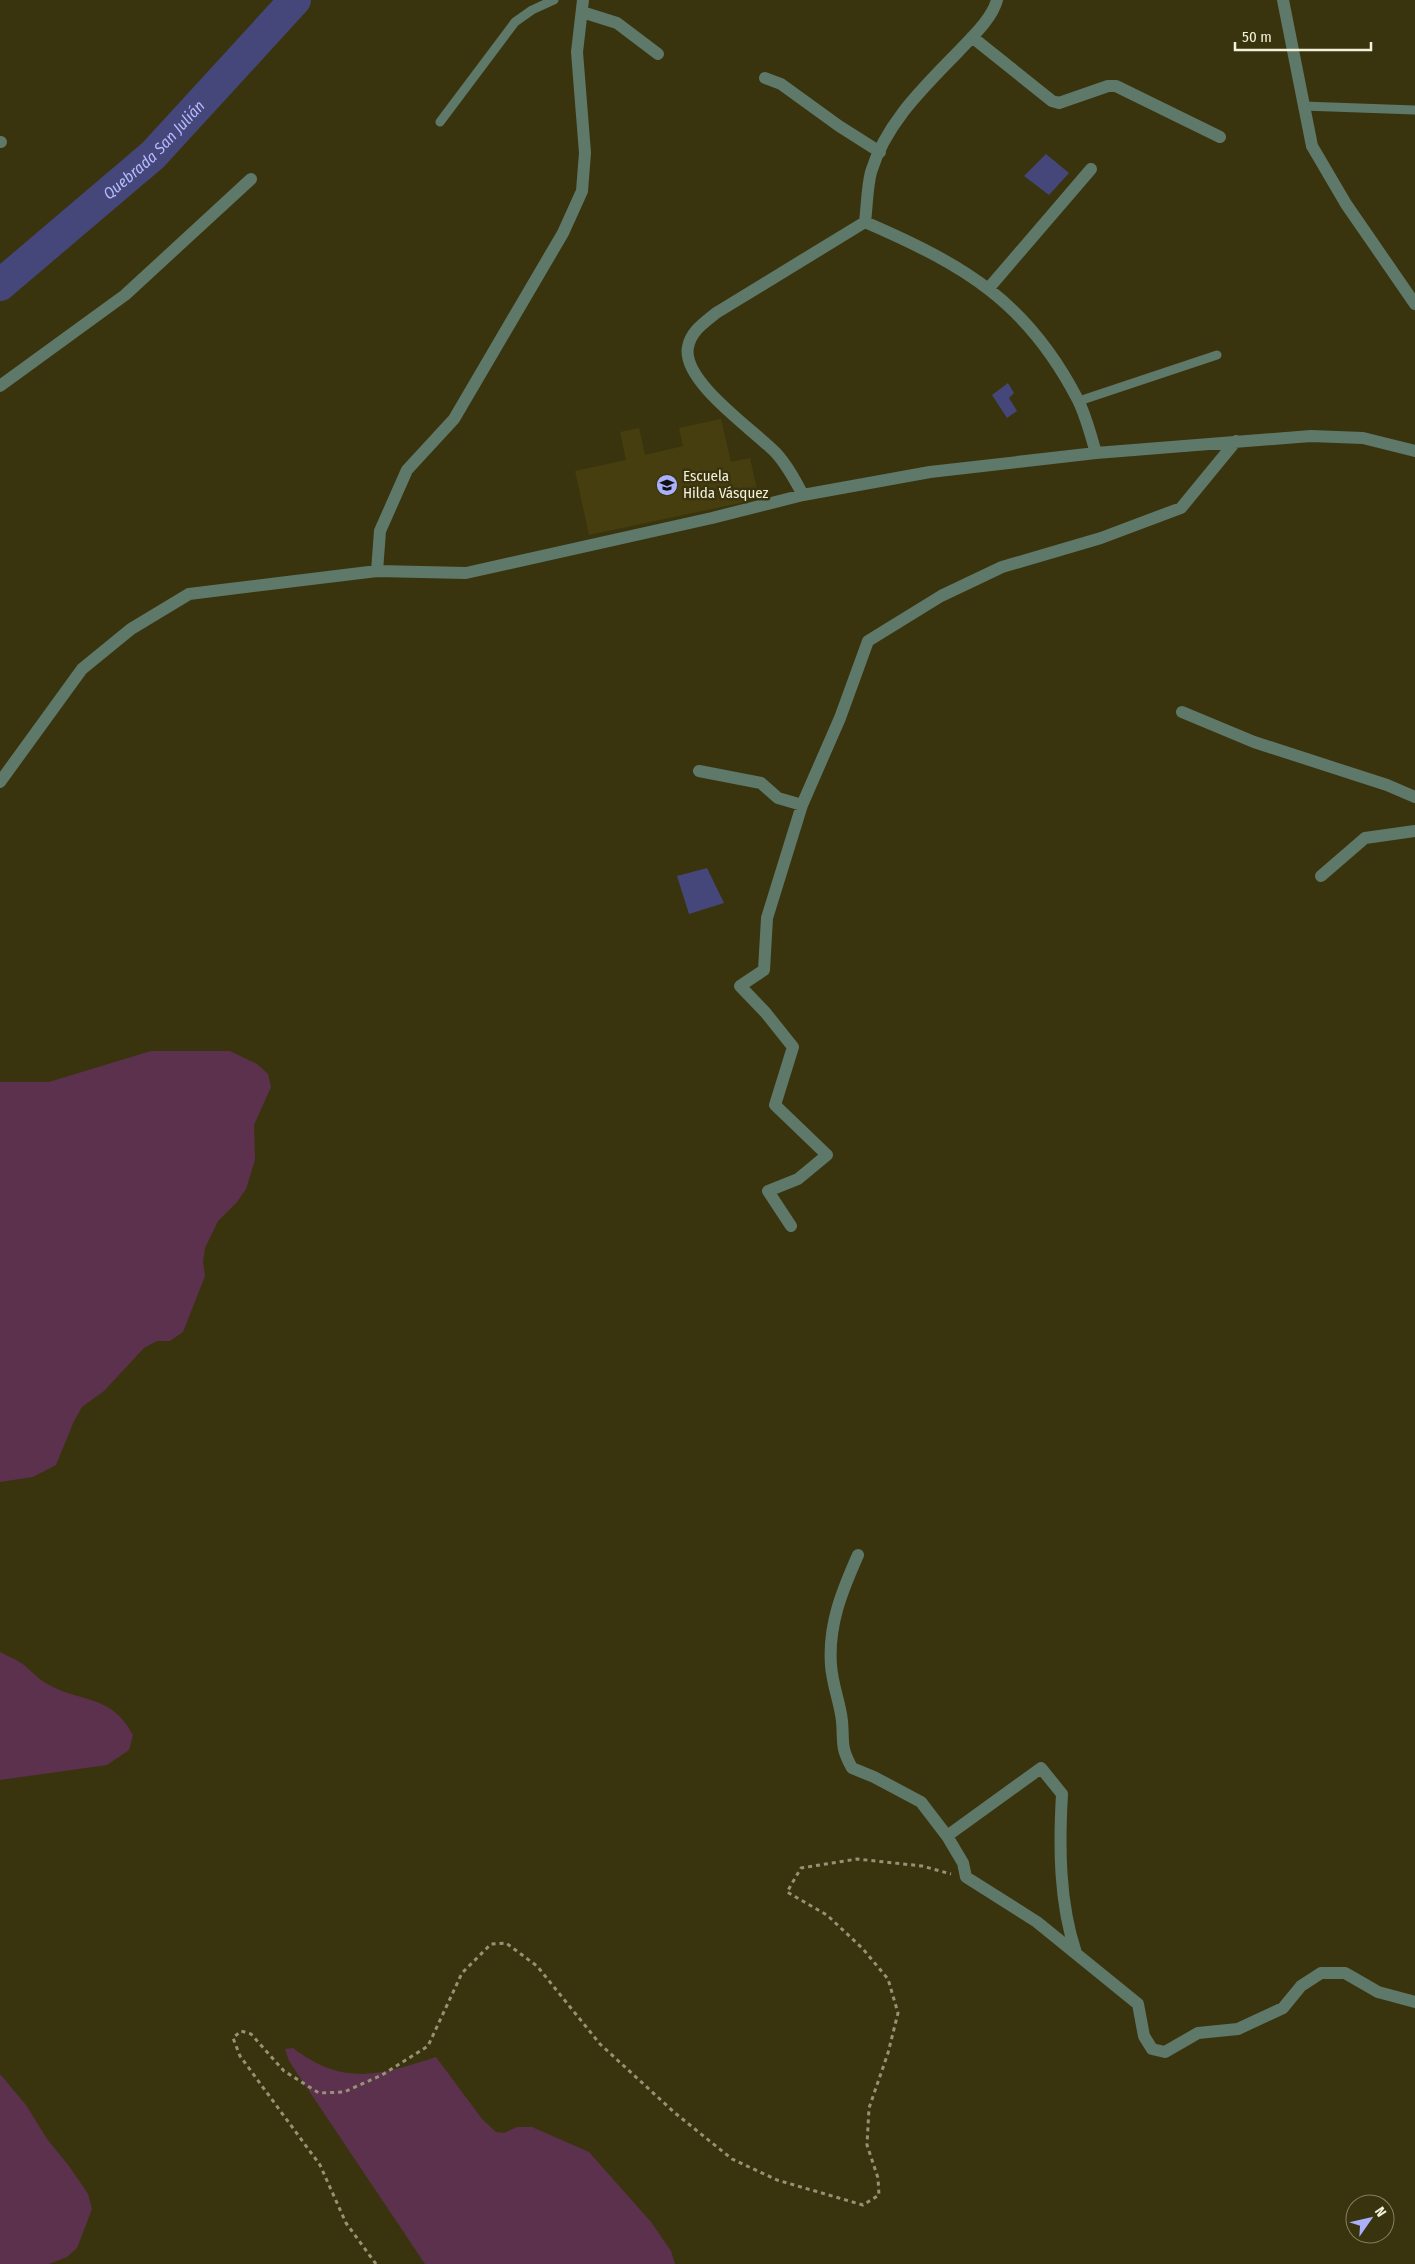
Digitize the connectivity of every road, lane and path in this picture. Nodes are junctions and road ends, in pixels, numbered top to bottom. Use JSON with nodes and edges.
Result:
{"nodes":[{"id":1,"x":554,"y":0,"type":"edge"},
{"id":2,"x":997,"y":0,"type":"edge"},
{"id":3,"x":1283,"y":0,"type":"edge"},
{"id":4,"x":582,"y":6,"type":"edge"},
{"id":5,"x":972,"y":37,"type":"junction"},
{"id":6,"x":658,"y":54,"type":"dead end"},
{"id":7,"x":765,"y":78,"type":"dead end"},
{"id":8,"x":1303,"y":106,"type":"junction"},
{"id":9,"x":1415,"y":110,"type":"edge"},
{"id":10,"x":440,"y":122,"type":"dead end"},
{"id":11,"x":1220,"y":138,"type":"dead end"},
{"id":12,"x":880,"y":152,"type":"junction"},
{"id":13,"x":1091,"y":169,"type":"dead end"},
{"id":14,"x":251,"y":179,"type":"dead end"},
{"id":15,"x":865,"y":222,"type":"junction"},
{"id":16,"x":988,"y":288,"type":"junction"},
{"id":17,"x":1413,"y":296,"type":"edge"},
{"id":18,"x":1217,"y":355,"type":"dead end"},
{"id":19,"x":0,"y":386,"type":"edge"},
{"id":20,"x":1079,"y":401,"type":"junction"},
{"id":21,"x":1236,"y":441,"type":"junction"},
{"id":22,"x":1415,"y":451,"type":"edge"},
{"id":23,"x":1096,"y":453,"type":"junction"},
{"id":24,"x":803,"y":495,"type":"junction"},
{"id":25,"x":377,"y":571,"type":"junction"},
{"id":26,"x":1182,"y":712,"type":"dead end"},
{"id":27,"x":699,"y":771,"type":"dead end"},
{"id":28,"x":0,"y":782,"type":"edge"},
{"id":29,"x":1415,"y":797,"type":"edge"},
{"id":30,"x":802,"y":805,"type":"junction"},
{"id":31,"x":1415,"y":831,"type":"edge"},
{"id":32,"x":1321,"y":876,"type":"dead end"},
{"id":33,"x":791,"y":1226,"type":"dead end"},
{"id":34,"x":858,"y":1555,"type":"dead end"},
{"id":35,"x":947,"y":1836,"type":"junction"},
{"id":36,"x":966,"y":1877,"type":"junction"},
{"id":37,"x":1076,"y":1953,"type":"junction"},
{"id":38,"x":1415,"y":2002,"type":"edge"},
{"id":39,"x":376,"y":2264,"type":"edge"}],
"edges":[{"from":1,"to":10,"type":"lane"},
{"from":2,"to":5,"type":"street"},
{"from":3,"to":8,"type":"street"},
{"from":4,"to":6,"type":"street"},
{"from":4,"to":25,"type":"street"},
{"from":5,"to":11,"type":"street"},
{"from":5,"to":12,"type":"street"},
{"from":7,"to":12,"type":"street"},
{"from":8,"to":9,"type":"lane"},
{"from":8,"to":17,"type":"street"},
{"from":12,"to":15,"type":"street"},
{"from":13,"to":16,"type":"street"},
{"from":14,"to":19,"type":"street"},
{"from":15,"to":16,"type":"street"},
{"from":15,"to":24,"type":"street"},
{"from":16,"to":20,"type":"street"},
{"from":18,"to":20,"type":"lane"},
{"from":20,"to":23,"type":"street"},
{"from":21,"to":22,"type":"street"},
{"from":21,"to":23,"type":"street"},
{"from":21,"to":30,"type":"street"},
{"from":23,"to":24,"type":"street"},
{"from":24,"to":25,"type":"street"},
{"from":25,"to":28,"type":"street"},
{"from":26,"to":29,"type":"street"},
{"from":27,"to":30,"type":"street"},
{"from":30,"to":33,"type":"street"},
{"from":31,"to":32,"type":"street"},
{"from":34,"to":35,"type":"street"},
{"from":35,"to":36,"type":"street"},
{"from":35,"to":37,"type":"street"},
{"from":36,"to":37,"type":"street"},
{"from":36,"to":39,"type":"path"},
{"from":37,"to":38,"type":"street"}]}
